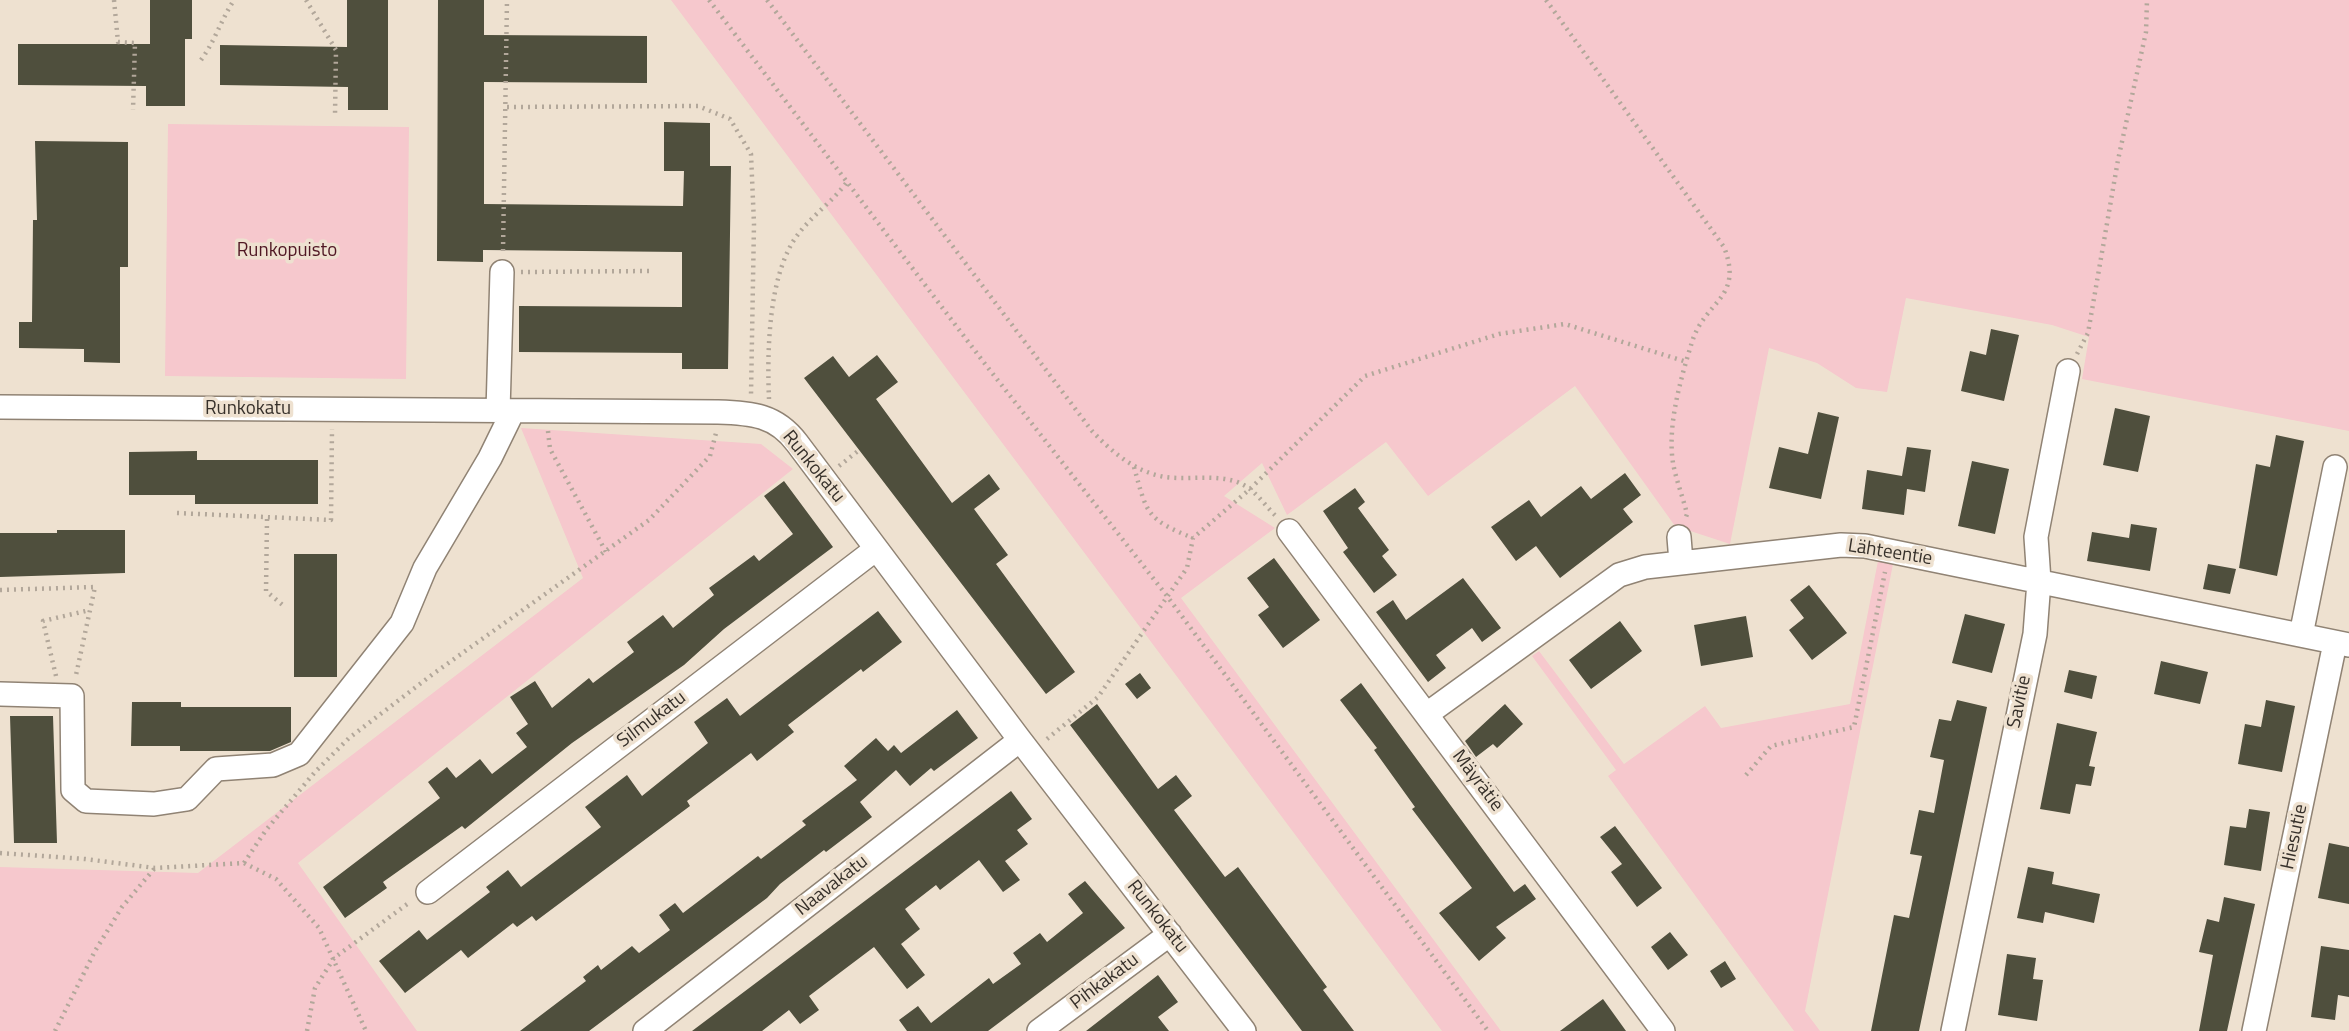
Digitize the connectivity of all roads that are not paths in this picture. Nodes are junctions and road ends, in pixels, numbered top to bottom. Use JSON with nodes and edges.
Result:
{"nodes":[{"id":1,"x":502,"y":272,"type":"road end"},
{"id":2,"x":2068,"y":370,"type":"road end"},
{"id":3,"x":0,"y":407,"type":"edge"},
{"id":4,"x":505,"y":411,"type":"junction"},
{"id":5,"x":2335,"y":467,"type":"dead end"},
{"id":6,"x":1289,"y":531,"type":"road end"},
{"id":7,"x":1679,"y":537,"type":"road end"},
{"id":8,"x":876,"y":549,"type":"junction"},
{"id":9,"x":1681,"y":562,"type":"junction"},
{"id":10,"x":2039,"y":581,"type":"junction"},
{"id":11,"x":2301,"y":635,"type":"junction"},
{"id":12,"x":2342,"y":644,"type":"edge"},
{"id":13,"x":0,"y":694,"type":"edge"},
{"id":14,"x":1427,"y":714,"type":"junction"},
{"id":15,"x":1025,"y":747,"type":"junction"},
{"id":16,"x":428,"y":892,"type":"road end"},
{"id":17,"x":1170,"y":934,"type":"junction"},
{"id":18,"x":645,"y":1031,"type":"edge"},
{"id":19,"x":1039,"y":1031,"type":"edge"},
{"id":20,"x":1244,"y":1031,"type":"edge"},
{"id":21,"x":1663,"y":1031,"type":"edge"},
{"id":22,"x":1953,"y":1031,"type":"edge"},
{"id":23,"x":2254,"y":1031,"type":"edge"}],
"edges":[{"from":1,"to":4,"type":"street"},
{"from":2,"to":10,"type":"street","name":"Savitie"},
{"from":3,"to":4,"type":"street","name":"Runkokatu"},
{"from":4,"to":8,"type":"street","name":"Runkokatu"},
{"from":4,"to":13,"type":"street"},
{"from":5,"to":11,"type":"street"},
{"from":6,"to":14,"type":"street","name":"Mäyrätie"},
{"from":7,"to":9,"type":"street"},
{"from":8,"to":15,"type":"street","name":"Runkokatu"},
{"from":8,"to":16,"type":"street","name":"Silmukatu"},
{"from":9,"to":10,"type":"street","name":"Lähteentie"},
{"from":9,"to":14,"type":"street","name":"Lähteentie"},
{"from":10,"to":11,"type":"street","name":"Lähteentie"},
{"from":10,"to":22,"type":"street","name":"Savitie"},
{"from":11,"to":12,"type":"street","name":"Lähteentie"},
{"from":12,"to":23,"type":"street","name":"Hiesutie"},
{"from":14,"to":21,"type":"street","name":"Mäyrätie"},
{"from":15,"to":17,"type":"street","name":"Runkokatu"},
{"from":15,"to":18,"type":"street","name":"Naavakatu"},
{"from":17,"to":19,"type":"street","name":"Pihkakatu"},
{"from":17,"to":20,"type":"street","name":"Runkokatu"}]}
